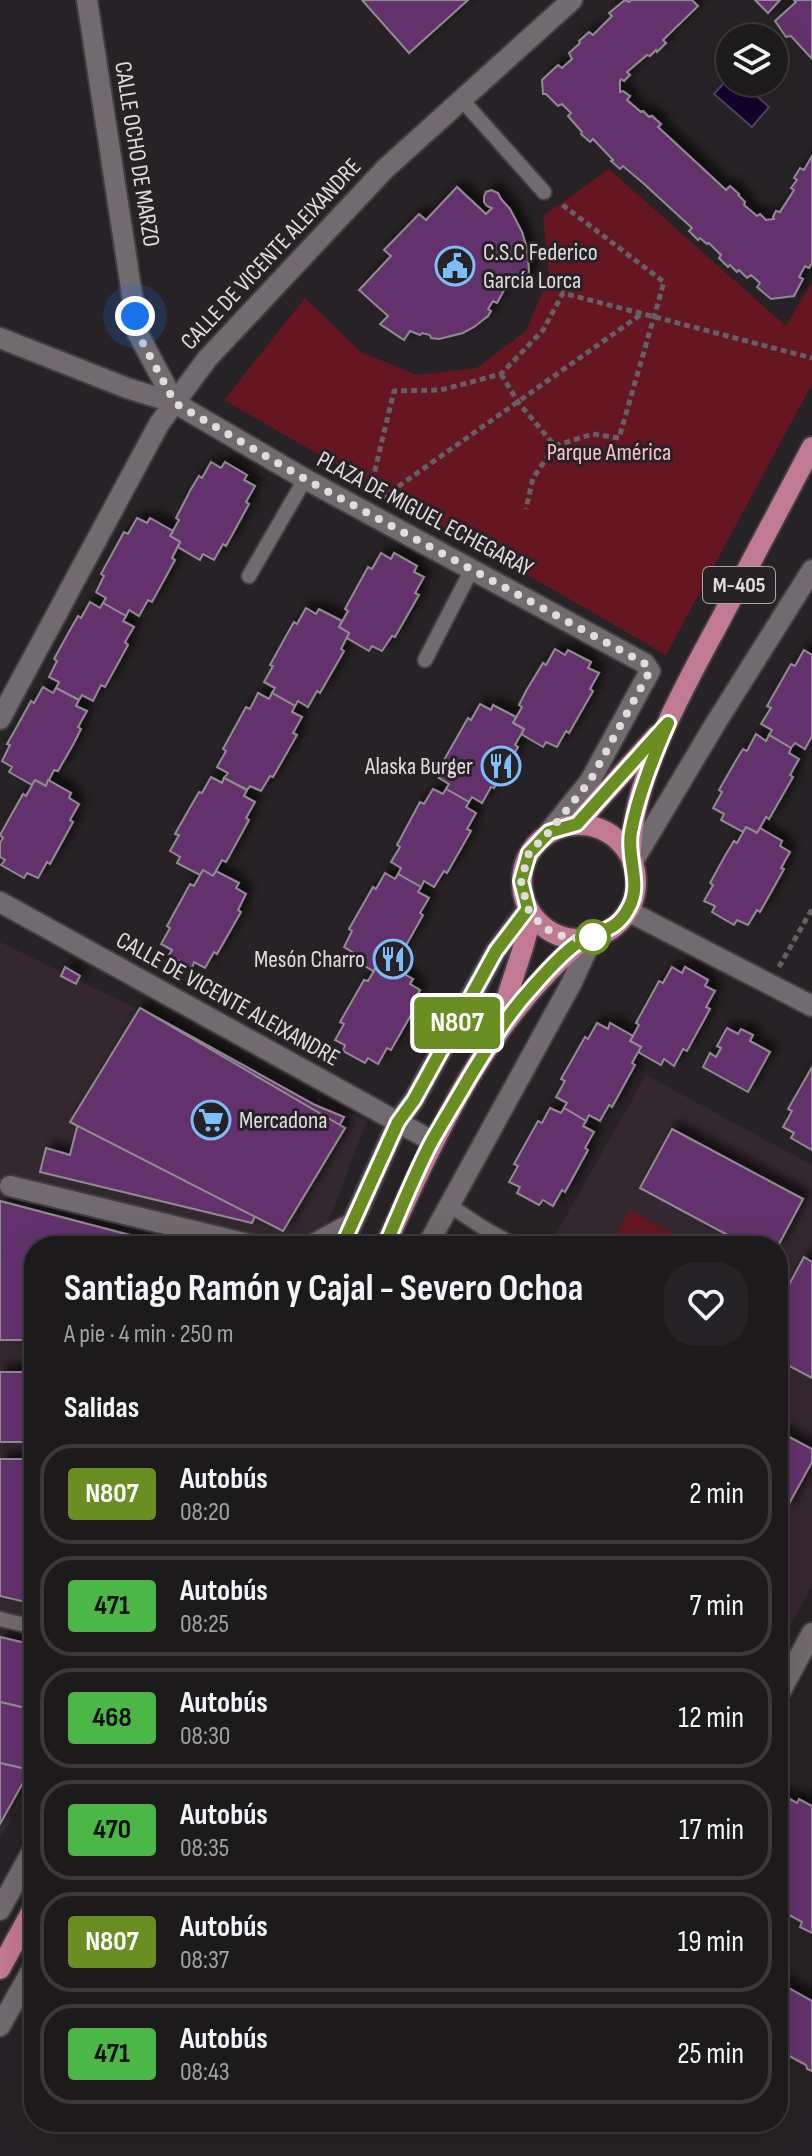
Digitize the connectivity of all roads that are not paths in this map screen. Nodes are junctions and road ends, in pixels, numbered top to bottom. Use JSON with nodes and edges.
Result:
{"nodes":[{"id":1,"x":87,"y":0,"type":"edge"},
{"id":2,"x":572,"y":0,"type":"edge"},
{"id":3,"x":462,"y":100,"type":"junction"},
{"id":4,"x":544,"y":192,"type":"road end"},
{"id":5,"x":0,"y":338,"type":"edge"},
{"id":6,"x":175,"y":403,"type":"junction"},
{"id":7,"x":812,"y":447,"type":"edge"},
{"id":8,"x":305,"y":479,"type":"junction"},
{"id":9,"x":472,"y":569,"type":"junction"},
{"id":10,"x":812,"y":570,"type":"edge"},
{"id":11,"x":249,"y":576,"type":"dead end"},
{"id":12,"x":425,"y":660,"type":"dead end"},
{"id":13,"x":0,"y":719,"type":"edge"},
{"id":14,"x":668,"y":723,"type":"junction"},
{"id":15,"x":577,"y":824,"type":"junction"},
{"id":16,"x":549,"y":832,"type":"junction"},
{"id":17,"x":631,"y":860,"type":"junction"},
{"id":18,"x":0,"y":902,"type":"edge"},
{"id":19,"x":628,"y":911,"type":"junction"},
{"id":20,"x":530,"y":912,"type":"junction"},
{"id":21,"x":589,"y":938,"type":"junction"},
{"id":22,"x":812,"y":1006,"type":"edge"},
{"id":23,"x":490,"y":1043,"type":"junction"},
{"id":24,"x":398,"y":1122,"type":"junction"},
{"id":25,"x":432,"y":1141,"type":"junction"},
{"id":26,"x":10,"y":1186,"type":"dead end"},
{"id":27,"x":449,"y":1205,"type":"junction"},
{"id":28,"x":352,"y":1223,"type":"junction"},
{"id":29,"x":215,"y":1236,"type":"edge"},
{"id":30,"x":328,"y":1236,"type":"edge"},
{"id":31,"x":346,"y":1236,"type":"edge"},
{"id":32,"x":389,"y":1236,"type":"edge"},
{"id":33,"x":432,"y":1236,"type":"edge"},
{"id":34,"x":498,"y":1236,"type":"edge"},
{"id":35,"x":0,"y":1619,"type":"edge"},
{"id":36,"x":24,"y":1625,"type":"edge"},
{"id":37,"x":812,"y":1633,"type":"edge"},
{"id":38,"x":788,"y":1677,"type":"edge"},
{"id":39,"x":24,"y":1866,"type":"edge"},
{"id":40,"x":0,"y":1910,"type":"edge"},
{"id":41,"x":24,"y":1925,"type":"edge"},
{"id":42,"x":0,"y":1969,"type":"edge"},
{"id":43,"x":24,"y":1984,"type":"edge"},
{"id":44,"x":0,"y":2026,"type":"edge"}],
"edges":[{"from":1,"to":6,"type":"street","name":"CALLE OCHO DE MARZO"},
{"from":2,"to":3,"type":"street","name":"CALLE DE VICENTE ALEIXANDRE"},
{"from":3,"to":4,"type":"lane"},
{"from":3,"to":6,"type":"street","name":"CALLE DE VICENTE ALEIXANDRE"},
{"from":5,"to":6,"type":"street","name":"PLAZA DE MIGUEL ECHEGARAY"},
{"from":6,"to":8,"type":"street","name":"PLAZA DE MIGUEL ECHEGARAY"},
{"from":6,"to":13,"type":"street","name":"CALLE DE VICENTE ALEIXANDRE"},
{"from":7,"to":14,"type":"main road","number":"M-405"},
{"from":8,"to":9,"type":"street","name":"PLAZA DE MIGUEL ECHEGARAY"},
{"from":8,"to":11,"type":"lane"},
{"from":9,"to":12,"type":"lane"},
{"from":9,"to":16,"type":"street","name":"PLAZA DE MIGUEL ECHEGARAY"},
{"from":10,"to":17,"type":"street"},
{"from":14,"to":15,"type":"main road","number":"M-405"},
{"from":14,"to":17,"type":"main road","number":"M-405"},
{"from":15,"to":16,"type":"main road"},
{"from":15,"to":17,"type":"main road"},
{"from":16,"to":20,"type":"main road"},
{"from":17,"to":19,"type":"main road","number":"M-405"},
{"from":18,"to":24,"type":"street","name":"CALLE DE VICENTE ALEIXANDRE"},
{"from":19,"to":21,"type":"main road"},
{"from":19,"to":22,"type":"street"},
{"from":20,"to":21,"type":"main road"},
{"from":20,"to":23,"type":"main road"},
{"from":20,"to":24,"type":"street"},
{"from":21,"to":23,"type":"main road"},
{"from":21,"to":27,"type":"street"},
{"from":23,"to":25,"type":"main road"},
{"from":24,"to":25,"type":"street","name":"CALLE DE VICENTE ALEIXANDRE"},
{"from":24,"to":28,"type":"street"},
{"from":25,"to":32,"type":"main road"},
{"from":26,"to":29,"type":"street"},
{"from":27,"to":33,"type":"street"},
{"from":27,"to":34,"type":"lane"},
{"from":28,"to":30,"type":"street"},
{"from":28,"to":31,"type":"street"},
{"from":35,"to":36,"type":"lane"},
{"from":37,"to":38,"type":"street"},
{"from":39,"to":40,"type":"street"},
{"from":41,"to":42,"type":"main road"},
{"from":43,"to":44,"type":"street"}]}
